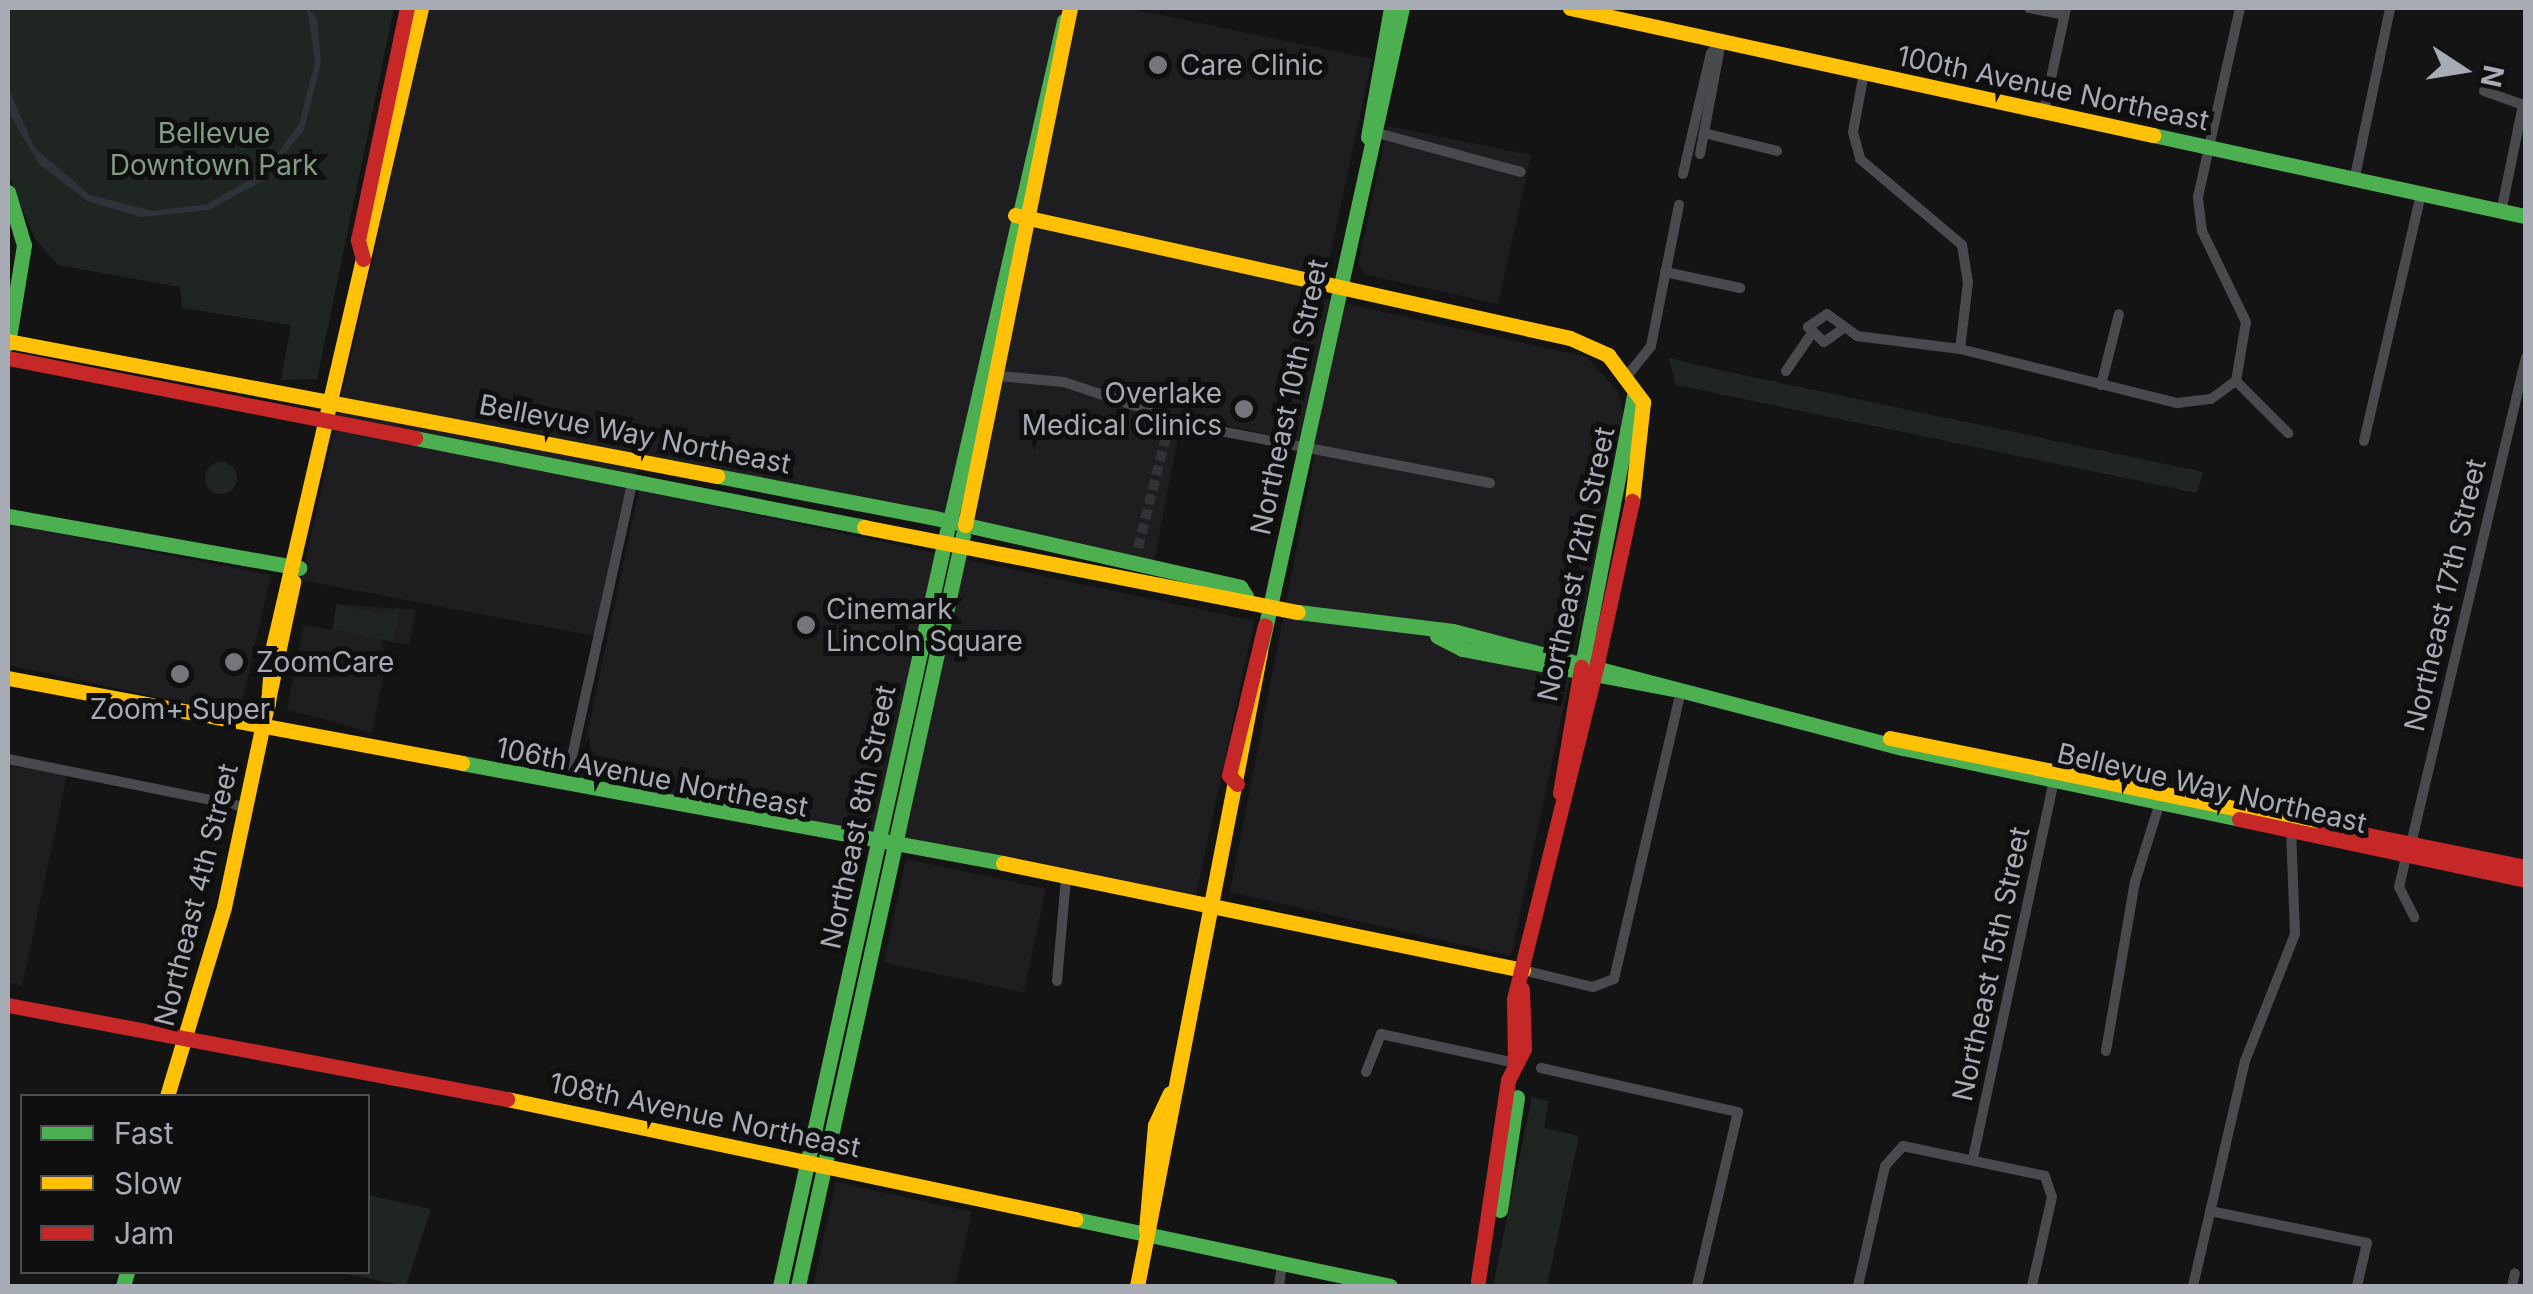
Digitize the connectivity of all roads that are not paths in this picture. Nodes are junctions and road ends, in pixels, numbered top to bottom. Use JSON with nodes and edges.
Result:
{"nodes":[{"id":1,"x":407,"y":8,"type":"edge"},
{"id":2,"x":421,"y":8,"type":"edge"},
{"id":3,"x":1069,"y":8,"type":"edge"},
{"id":4,"x":1390,"y":8,"type":"edge"},
{"id":5,"x":1402,"y":8,"type":"edge"},
{"id":6,"x":1570,"y":8,"type":"edge"},
{"id":7,"x":2029,"y":8,"type":"edge"},
{"id":8,"x":2240,"y":8,"type":"edge"},
{"id":9,"x":2390,"y":8,"type":"edge"},
{"id":10,"x":2065,"y":12,"type":"edge"},
{"id":11,"x":1721,"y":42,"type":"junction"},
{"id":12,"x":1864,"y":73,"type":"junction"},
{"id":13,"x":2484,"y":91,"type":"dead end"},
{"id":14,"x":1040,"y":93,"type":"junction"},
{"id":15,"x":2044,"y":110,"type":"junction"},
{"id":16,"x":1374,"y":132,"type":"junction"},
{"id":17,"x":1708,"y":134,"type":"junction"},
{"id":18,"x":2210,"y":147,"type":"junction"},
{"id":19,"x":1777,"y":151,"type":"dead end"},
{"id":20,"x":1700,"y":154,"type":"dead end"},
{"id":21,"x":1521,"y":172,"type":"dead end"},
{"id":22,"x":1040,"y":174,"type":"junction"},
{"id":23,"x":1683,"y":174,"type":"dead end"},
{"id":24,"x":2354,"y":180,"type":"junction"},
{"id":25,"x":8,"y":192,"type":"edge"},
{"id":26,"x":2420,"y":195,"type":"junction"},
{"id":27,"x":1679,"y":205,"type":"dead end"},
{"id":28,"x":2501,"y":212,"type":"junction"},
{"id":29,"x":2526,"y":216,"type":"edge"},
{"id":30,"x":1022,"y":217,"type":"junction"},
{"id":31,"x":364,"y":259,"type":"junction"},
{"id":32,"x":1666,"y":272,"type":"junction"},
{"id":33,"x":1337,"y":286,"type":"junction"},
{"id":34,"x":1740,"y":288,"type":"dead end"},
{"id":35,"x":2119,"y":314,"type":"dead end"},
{"id":36,"x":1841,"y":330,"type":"junction"},
{"id":37,"x":1810,"y":336,"type":"junction"},
{"id":38,"x":8,"y":342,"type":"edge"},
{"id":39,"x":1960,"y":349,"type":"junction"},
{"id":40,"x":2526,"y":356,"type":"edge"},
{"id":41,"x":8,"y":358,"type":"edge"},
{"id":42,"x":1786,"y":371,"type":"dead end"},
{"id":43,"x":998,"y":376,"type":"junction"},
{"id":44,"x":1627,"y":376,"type":"junction"},
{"id":45,"x":2236,"y":381,"type":"junction"},
{"id":46,"x":2101,"y":385,"type":"junction"},
{"id":47,"x":1634,"y":396,"type":"junction"},
{"id":48,"x":336,"y":402,"type":"junction"},
{"id":49,"x":332,"y":422,"type":"junction"},
{"id":50,"x":2288,"y":432,"type":"dead end"},
{"id":51,"x":2364,"y":441,"type":"dead end"},
{"id":52,"x":1304,"y":442,"type":"junction"},
{"id":53,"x":633,"y":476,"type":"junction"},
{"id":54,"x":1621,"y":477,"type":"junction"},
{"id":55,"x":1490,"y":483,"type":"dead end"},
{"id":56,"x":780,"y":488,"type":"junction"},
{"id":57,"x":723,"y":494,"type":"junction"},
{"id":58,"x":8,"y":516,"type":"edge"},
{"id":59,"x":958,"y":523,"type":"junction"},
{"id":60,"x":1624,"y":540,"type":"junction"},
{"id":61,"x":953,"y":542,"type":"junction"},
{"id":62,"x":296,"y":574,"type":"junction"},
{"id":63,"x":1246,"y":596,"type":"junction"},
{"id":64,"x":1270,"y":601,"type":"junction"},
{"id":65,"x":1266,"y":625,"type":"junction"},
{"id":66,"x":1588,"y":669,"type":"junction"},
{"id":67,"x":8,"y":678,"type":"edge"},
{"id":68,"x":1677,"y":690,"type":"junction"},
{"id":69,"x":263,"y":729,"type":"junction"},
{"id":70,"x":1890,"y":738,"type":"junction"},
{"id":71,"x":8,"y":759,"type":"edge"},
{"id":72,"x":2054,"y":778,"type":"junction"},
{"id":73,"x":1237,"y":784,"type":"junction"},
{"id":74,"x":566,"y":786,"type":"junction"},
{"id":75,"x":2162,"y":795,"type":"junction"},
{"id":76,"x":246,"y":807,"type":"junction"},
{"id":77,"x":2292,"y":824,"type":"junction"},
{"id":78,"x":878,"y":845,"type":"junction"},
{"id":79,"x":896,"y":849,"type":"junction"},
{"id":80,"x":2408,"y":851,"type":"junction"},
{"id":81,"x":2526,"y":867,"type":"edge"},
{"id":82,"x":1066,"y":878,"type":"junction"},
{"id":83,"x":2526,"y":880,"type":"edge"},
{"id":84,"x":1212,"y":905,"type":"junction"},
{"id":85,"x":2414,"y":917,"type":"dead end"},
{"id":86,"x":1523,"y":970,"type":"junction"},
{"id":87,"x":1056,"y":981,"type":"dead end"},
{"id":88,"x":8,"y":1005,"type":"edge"},
{"id":89,"x":185,"y":1040,"type":"junction"},
{"id":90,"x":2106,"y":1052,"type":"dead end"},
{"id":91,"x":1514,"y":1068,"type":"junction"},
{"id":92,"x":1541,"y":1068,"type":"dead end"},
{"id":93,"x":1366,"y":1072,"type":"dead end"},
{"id":94,"x":168,"y":1094,"type":"edge"},
{"id":95,"x":1973,"y":1158,"type":"junction"},
{"id":96,"x":808,"y":1162,"type":"junction"},
{"id":97,"x":826,"y":1166,"type":"junction"},
{"id":98,"x":2210,"y":1211,"type":"junction"},
{"id":99,"x":1147,"y":1234,"type":"junction"},
{"id":100,"x":1282,"y":1264,"type":"junction"},
{"id":101,"x":2515,"y":1274,"type":"dead end"},
{"id":102,"x":1477,"y":1284,"type":"edge"},
{"id":103,"x":780,"y":1286,"type":"edge"},
{"id":104,"x":798,"y":1286,"type":"edge"},
{"id":105,"x":1137,"y":1286,"type":"edge"},
{"id":106,"x":1279,"y":1286,"type":"edge"},
{"id":107,"x":1390,"y":1286,"type":"edge"},
{"id":108,"x":1698,"y":1286,"type":"edge"},
{"id":109,"x":1858,"y":1286,"type":"edge"},
{"id":110,"x":2032,"y":1286,"type":"edge"},
{"id":111,"x":2193,"y":1286,"type":"edge"},
{"id":112,"x":2357,"y":1286,"type":"edge"},
{"id":113,"x":2512,"y":1286,"type":"edge"}],
"edges":[{"from":1,"to":31,"type":"main road","name":"Northeast 4th Street"},
{"from":2,"to":31,"type":"main road","name":"Northeast 4th Street"},
{"from":3,"to":14,"type":"main road","name":"Northeast 8th Street"},
{"from":3,"to":22,"type":"main road","name":"Northeast 8th Street"},
{"from":4,"to":16,"type":"main road","name":"Northeast 10th Street"},
{"from":5,"to":16,"type":"main road","name":"Northeast 10th Street"},
{"from":6,"to":11,"type":"main road","name":"100th Avenue Northeast"},
{"from":7,"to":10,"type":"street"},
{"from":8,"to":18,"type":"street"},
{"from":9,"to":24,"type":"street"},
{"from":10,"to":15,"type":"street"},
{"from":11,"to":12,"type":"main road","name":"100th Avenue Northeast"},
{"from":11,"to":17,"type":"street"},
{"from":11,"to":23,"type":"street"},
{"from":12,"to":15,"type":"main road","name":"100th Avenue Northeast"},
{"from":12,"to":39,"type":"street"},
{"from":13,"to":28,"type":"street"},
{"from":14,"to":22,"type":"main road"},
{"from":14,"to":30,"type":"main road","name":"Northeast 8th Street"},
{"from":15,"to":18,"type":"main road","name":"100th Avenue Northeast"},
{"from":16,"to":21,"type":"street"},
{"from":16,"to":33,"type":"main road","name":"Northeast 10th Street"},
{"from":17,"to":19,"type":"street"},
{"from":17,"to":20,"type":"street"},
{"from":18,"to":24,"type":"main road","name":"100th Avenue Northeast"},
{"from":18,"to":45,"type":"street"},
{"from":22,"to":30,"type":"main road","name":"Northeast 8th Street"},
{"from":24,"to":26,"type":"main road","name":"100th Avenue Northeast"},
{"from":25,"to":38,"type":"main road"},
{"from":26,"to":28,"type":"main road","name":"100th Avenue Northeast"},
{"from":26,"to":51,"type":"street"},
{"from":27,"to":32,"type":"street"},
{"from":28,"to":29,"type":"main road","name":"100th Avenue Northeast"},
{"from":30,"to":33,"type":"main road"},
{"from":30,"to":43,"type":"main road","name":"Northeast 8th Street"},
{"from":30,"to":59,"type":"main road","name":"Northeast 8th Street"},
{"from":31,"to":48,"type":"main road","name":"Northeast 4th Street"},
{"from":32,"to":34,"type":"street"},
{"from":32,"to":44,"type":"street"},
{"from":33,"to":44,"type":"main road"},
{"from":33,"to":52,"type":"main road","name":"Northeast 10th Street"},
{"from":35,"to":46,"type":"street"},
{"from":36,"to":37,"type":"street"},
{"from":36,"to":37,"type":"street"},
{"from":36,"to":39,"type":"street"},
{"from":37,"to":42,"type":"street"},
{"from":38,"to":48,"type":"main road","name":"Bellevue Way Northeast"},
{"from":39,"to":46,"type":"street"},
{"from":40,"to":80,"type":"street","name":"Northeast 17th Street"},
{"from":41,"to":49,"type":"main road","name":"Bellevue Way Northeast"},
{"from":43,"to":52,"type":"street"},
{"from":43,"to":59,"type":"main road","name":"Northeast 8th Street"},
{"from":44,"to":47,"type":"main road"},
{"from":45,"to":46,"type":"street"},
{"from":45,"to":50,"type":"street"},
{"from":47,"to":54,"type":"main road","name":"Northeast 12th Street"},
{"from":47,"to":60,"type":"main road","name":"Northeast 12th Street"},
{"from":48,"to":49,"type":"main road","name":"Northeast 4th Street"},
{"from":48,"to":56,"type":"main road","name":"Bellevue Way Northeast"},
{"from":49,"to":53,"type":"main road","name":"Bellevue Way Northeast"},
{"from":49,"to":62,"type":"main road","name":"Northeast 4th Street"},
{"from":52,"to":55,"type":"street"},
{"from":52,"to":64,"type":"main road","name":"Northeast 10th Street"},
{"from":53,"to":57,"type":"main road","name":"Bellevue Way Northeast"},
{"from":53,"to":74,"type":"street"},
{"from":54,"to":60,"type":"main road"},
{"from":54,"to":66,"type":"main road","name":"Northeast 12th Street"},
{"from":56,"to":57,"type":"main road"},
{"from":56,"to":59,"type":"main road","name":"Bellevue Way Northeast"},
{"from":57,"to":61,"type":"main road","name":"Bellevue Way Northeast"},
{"from":58,"to":62,"type":"main road"},
{"from":59,"to":61,"type":"main road","name":"Northeast 8th Street"},
{"from":59,"to":63,"type":"main road","name":"Bellevue Way Northeast"},
{"from":60,"to":66,"type":"main road","name":"Northeast 12th Street"},
{"from":61,"to":63,"type":"main road","name":"Bellevue Way Northeast"},
{"from":61,"to":78,"type":"main road","name":"Northeast 8th Street"},
{"from":61,"to":79,"type":"main road","name":"Northeast 8th Street"},
{"from":62,"to":69,"type":"main road","name":"Northeast 4th Street"},
{"from":63,"to":64,"type":"main road","name":"Bellevue Way Northeast"},
{"from":64,"to":65,"type":"main road","name":"Northeast 10th Street"},
{"from":64,"to":66,"type":"main road","name":"Bellevue Way Northeast"},
{"from":65,"to":73,"type":"main road","name":"Northeast 10th Street"},
{"from":65,"to":73,"type":"main road","name":"Northeast 10th Street"},
{"from":66,"to":68,"type":"main road","name":"Bellevue Way Northeast"},
{"from":66,"to":86,"type":"main road","name":"Northeast 12th Street"},
{"from":67,"to":69,"type":"main road","name":"106th Avenue Northeast"},
{"from":68,"to":70,"type":"main road","name":"Bellevue Way Northeast"},
{"from":68,"to":86,"type":"street"},
{"from":69,"to":74,"type":"main road","name":"106th Avenue Northeast"},
{"from":69,"to":76,"type":"main road","name":"Northeast 4th Street"},
{"from":70,"to":72,"type":"main road","name":"Bellevue Way Northeast"},
{"from":70,"to":75,"type":"main road","name":"Bellevue Way Northeast"},
{"from":71,"to":76,"type":"street"},
{"from":72,"to":75,"type":"main road","name":"Bellevue Way Northeast"},
{"from":72,"to":95,"type":"street","name":"Northeast 15th Street"},
{"from":73,"to":84,"type":"main road","name":"Northeast 10th Street"},
{"from":74,"to":78,"type":"main road","name":"106th Avenue Northeast"},
{"from":75,"to":77,"type":"main road","name":"Bellevue Way Northeast"},
{"from":75,"to":90,"type":"street"},
{"from":76,"to":89,"type":"main road","name":"Northeast 4th Street"},
{"from":77,"to":80,"type":"main road","name":"Bellevue Way Northeast"},
{"from":77,"to":98,"type":"street"},
{"from":78,"to":79,"type":"main road","name":"106th Avenue Northeast"},
{"from":78,"to":96,"type":"main road","name":"Northeast 8th Street"},
{"from":79,"to":82,"type":"main road","name":"106th Avenue Northeast"},
{"from":79,"to":97,"type":"main road","name":"Northeast 8th Street"},
{"from":80,"to":81,"type":"main road"},
{"from":80,"to":83,"type":"main road","name":"Bellevue Way Northeast"},
{"from":80,"to":85,"type":"street","name":"Northeast 17th Street"},
{"from":82,"to":84,"type":"main road","name":"106th Avenue Northeast"},
{"from":82,"to":87,"type":"street"},
{"from":84,"to":86,"type":"main road","name":"106th Avenue Northeast"},
{"from":84,"to":99,"type":"main road","name":"Northeast 10th Street"},
{"from":86,"to":91,"type":"main road","name":"Northeast 12th Street"},
{"from":88,"to":89,"type":"main road","name":"108th Avenue Northeast"},
{"from":89,"to":94,"type":"main road","name":"Northeast 4th Street"},
{"from":89,"to":96,"type":"main road","name":"108th Avenue Northeast"},
{"from":91,"to":93,"type":"street"},
{"from":91,"to":102,"type":"main road","name":"Northeast 12th Street"},
{"from":92,"to":108,"type":"street"},
{"from":95,"to":109,"type":"street"},
{"from":95,"to":110,"type":"street"},
{"from":96,"to":97,"type":"main road","name":"108th Avenue Northeast"},
{"from":96,"to":103,"type":"main road","name":"Northeast 8th Street"},
{"from":97,"to":99,"type":"main road","name":"108th Avenue Northeast"},
{"from":97,"to":104,"type":"main road","name":"Northeast 8th Street"},
{"from":98,"to":111,"type":"street"},
{"from":98,"to":112,"type":"street"},
{"from":99,"to":100,"type":"main road","name":"108th Avenue Northeast"},
{"from":99,"to":105,"type":"main road","name":"Northeast 10th Street"},
{"from":100,"to":106,"type":"street"},
{"from":100,"to":107,"type":"main road","name":"108th Avenue Northeast"},
{"from":101,"to":113,"type":"street"}]}
